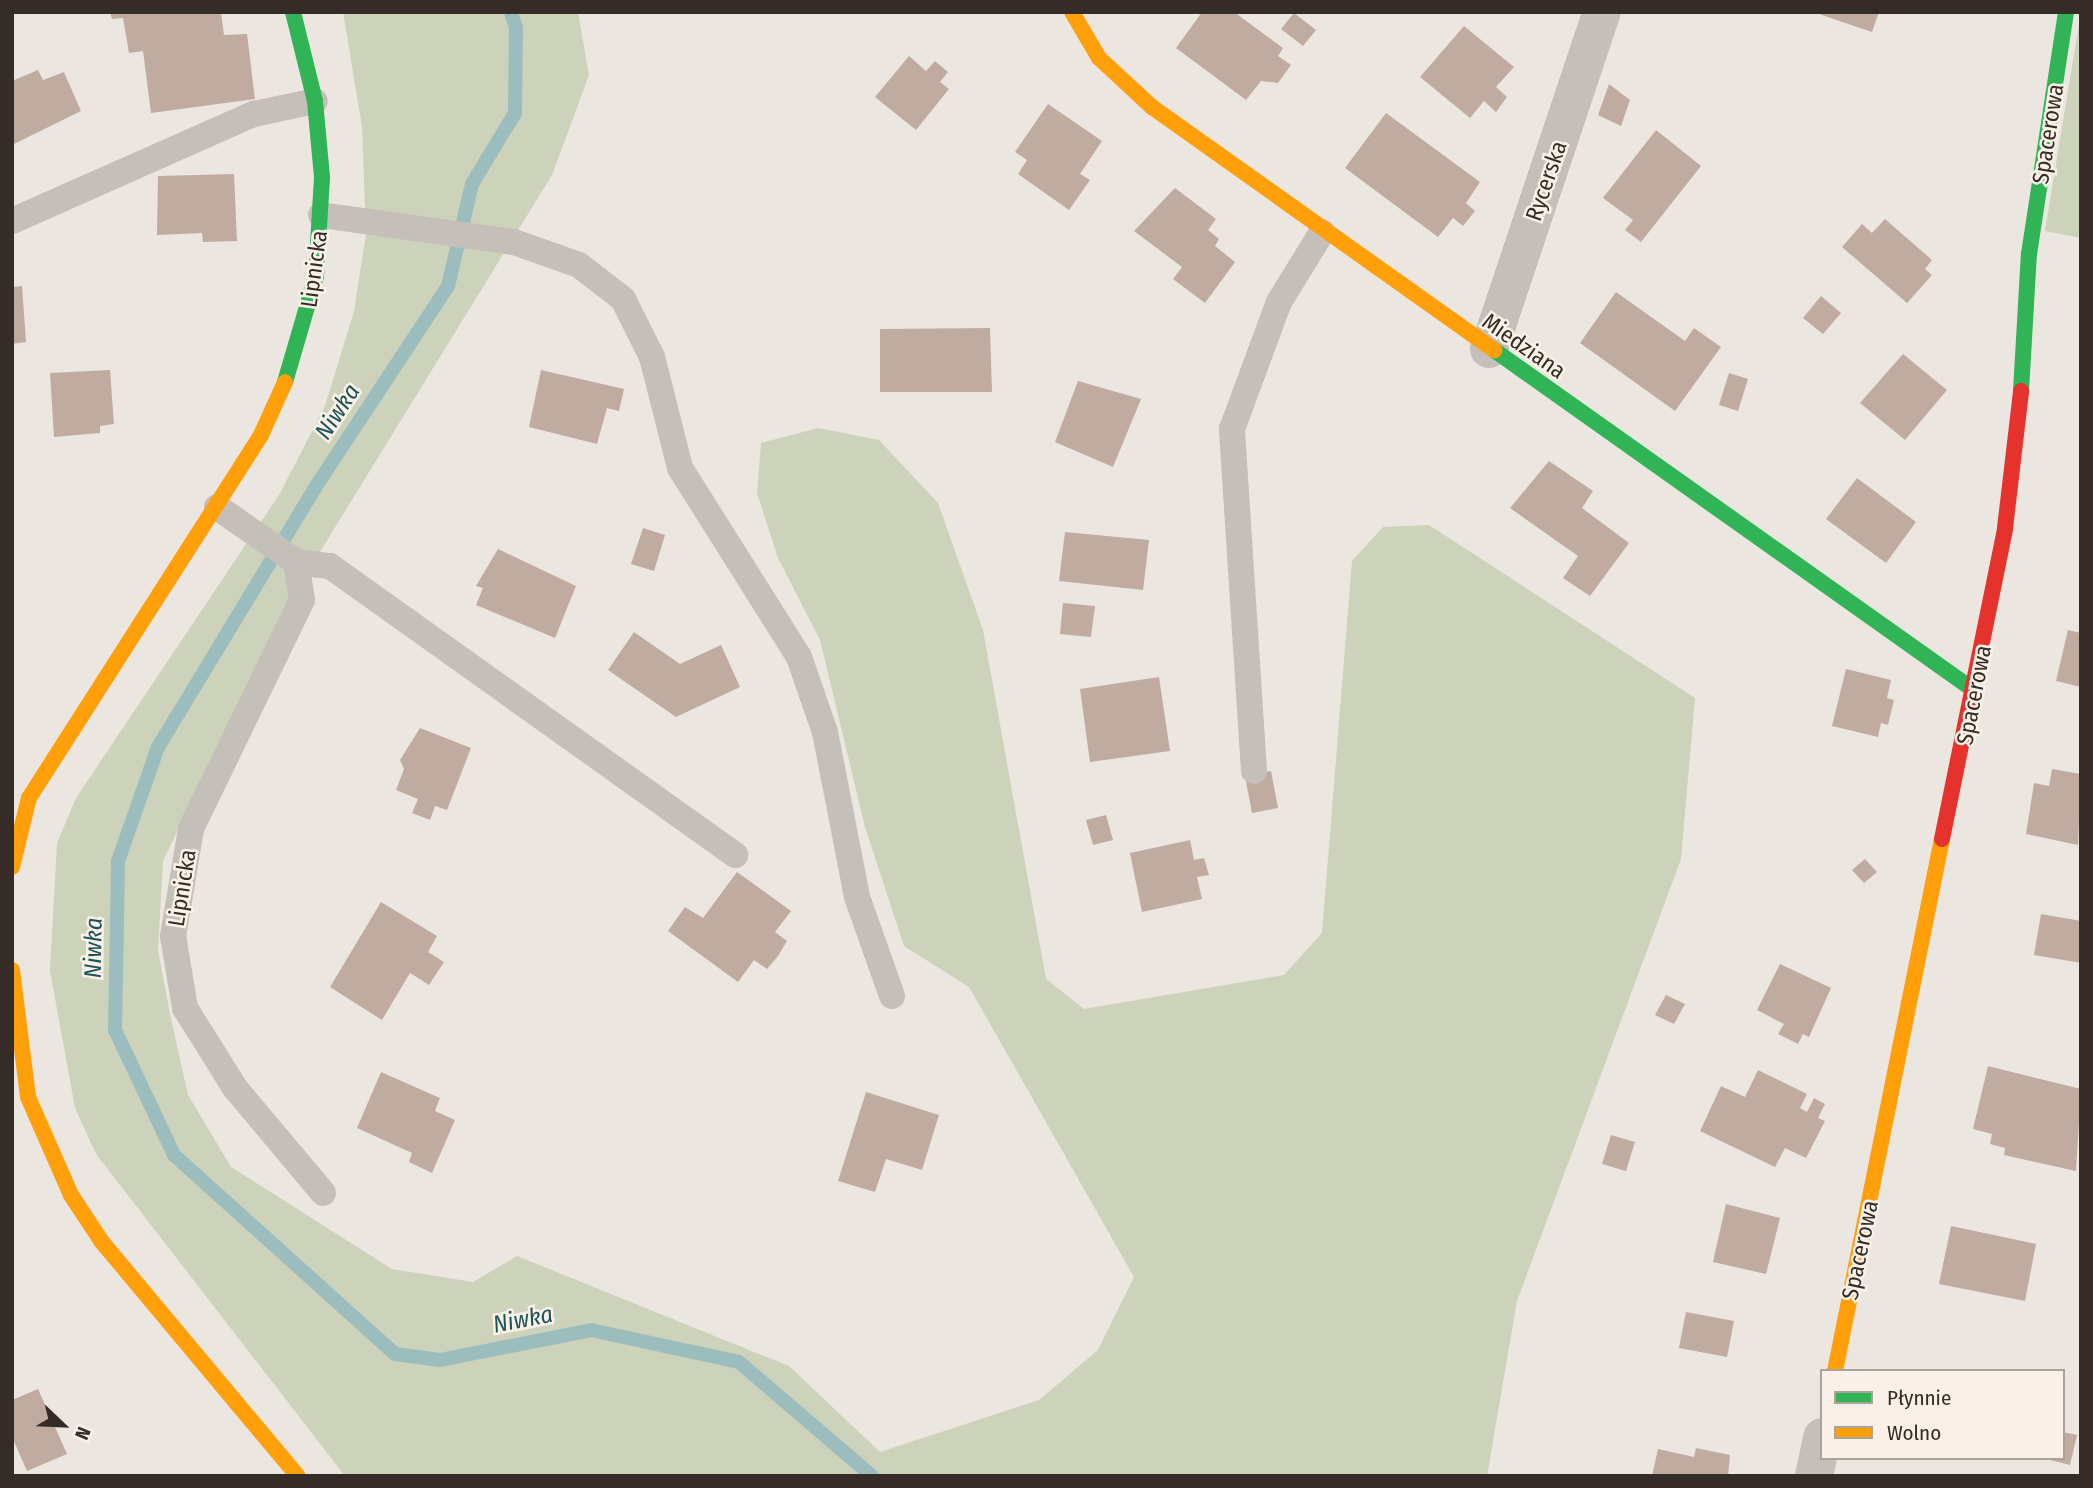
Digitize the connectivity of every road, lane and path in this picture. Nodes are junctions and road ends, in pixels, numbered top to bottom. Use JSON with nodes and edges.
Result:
{"nodes":[{"id":1,"x":293,"y":12,"type":"edge"},
{"id":2,"x":1072,"y":12,"type":"edge"},
{"id":3,"x":1602,"y":12,"type":"edge"},
{"id":4,"x":2066,"y":12,"type":"edge"},
{"id":5,"x":315,"y":101,"type":"junction"},
{"id":6,"x":321,"y":215,"type":"junction"},
{"id":7,"x":12,"y":221,"type":"edge"},
{"id":8,"x":1322,"y":232,"type":"junction"},
{"id":9,"x":1489,"y":349,"type":"junction"},
{"id":10,"x":217,"y":507,"type":"junction"},
{"id":11,"x":296,"y":562,"type":"junction"},
{"id":12,"x":1976,"y":691,"type":"junction"},
{"id":13,"x":1254,"y":771,"type":"dead end"},
{"id":14,"x":21,"y":796,"type":"edge"},
{"id":15,"x":735,"y":855,"type":"dead end"},
{"id":16,"x":12,"y":867,"type":"edge"},
{"id":17,"x":12,"y":970,"type":"edge"},
{"id":18,"x":892,"y":996,"type":"dead end"},
{"id":19,"x":323,"y":1193,"type":"dead end"},
{"id":20,"x":1835,"y":1369,"type":"edge"},
{"id":21,"x":1820,"y":1447,"type":"edge"},
{"id":22,"x":298,"y":1476,"type":"edge"},
{"id":23,"x":1814,"y":1476,"type":"edge"}],
"edges":[{"from":1,"to":5,"type":"street","name":"Lipnicka"},
{"from":2,"to":8,"type":"street","name":"Miedziana"},
{"from":3,"to":9,"type":"street","name":"Rycerska"},
{"from":4,"to":12,"type":"street","name":"Spacerowa"},
{"from":5,"to":6,"type":"street","name":"Lipnicka"},
{"from":5,"to":7,"type":"lane"},
{"from":6,"to":10,"type":"street","name":"Lipnicka"},
{"from":6,"to":18,"type":"lane"},
{"from":8,"to":9,"type":"street","name":"Miedziana"},
{"from":8,"to":13,"type":"lane"},
{"from":9,"to":12,"type":"street","name":"Miedziana"},
{"from":10,"to":11,"type":"lane"},
{"from":10,"to":14,"type":"street","name":"Lipnicka"},
{"from":11,"to":15,"type":"lane"},
{"from":11,"to":19,"type":"lane","name":"Lipnicka"},
{"from":12,"to":20,"type":"street","name":"Spacerowa"},
{"from":14,"to":16,"type":"street","name":"Lipnicka"},
{"from":17,"to":22,"type":"street"},
{"from":21,"to":23,"type":"street"}]}
